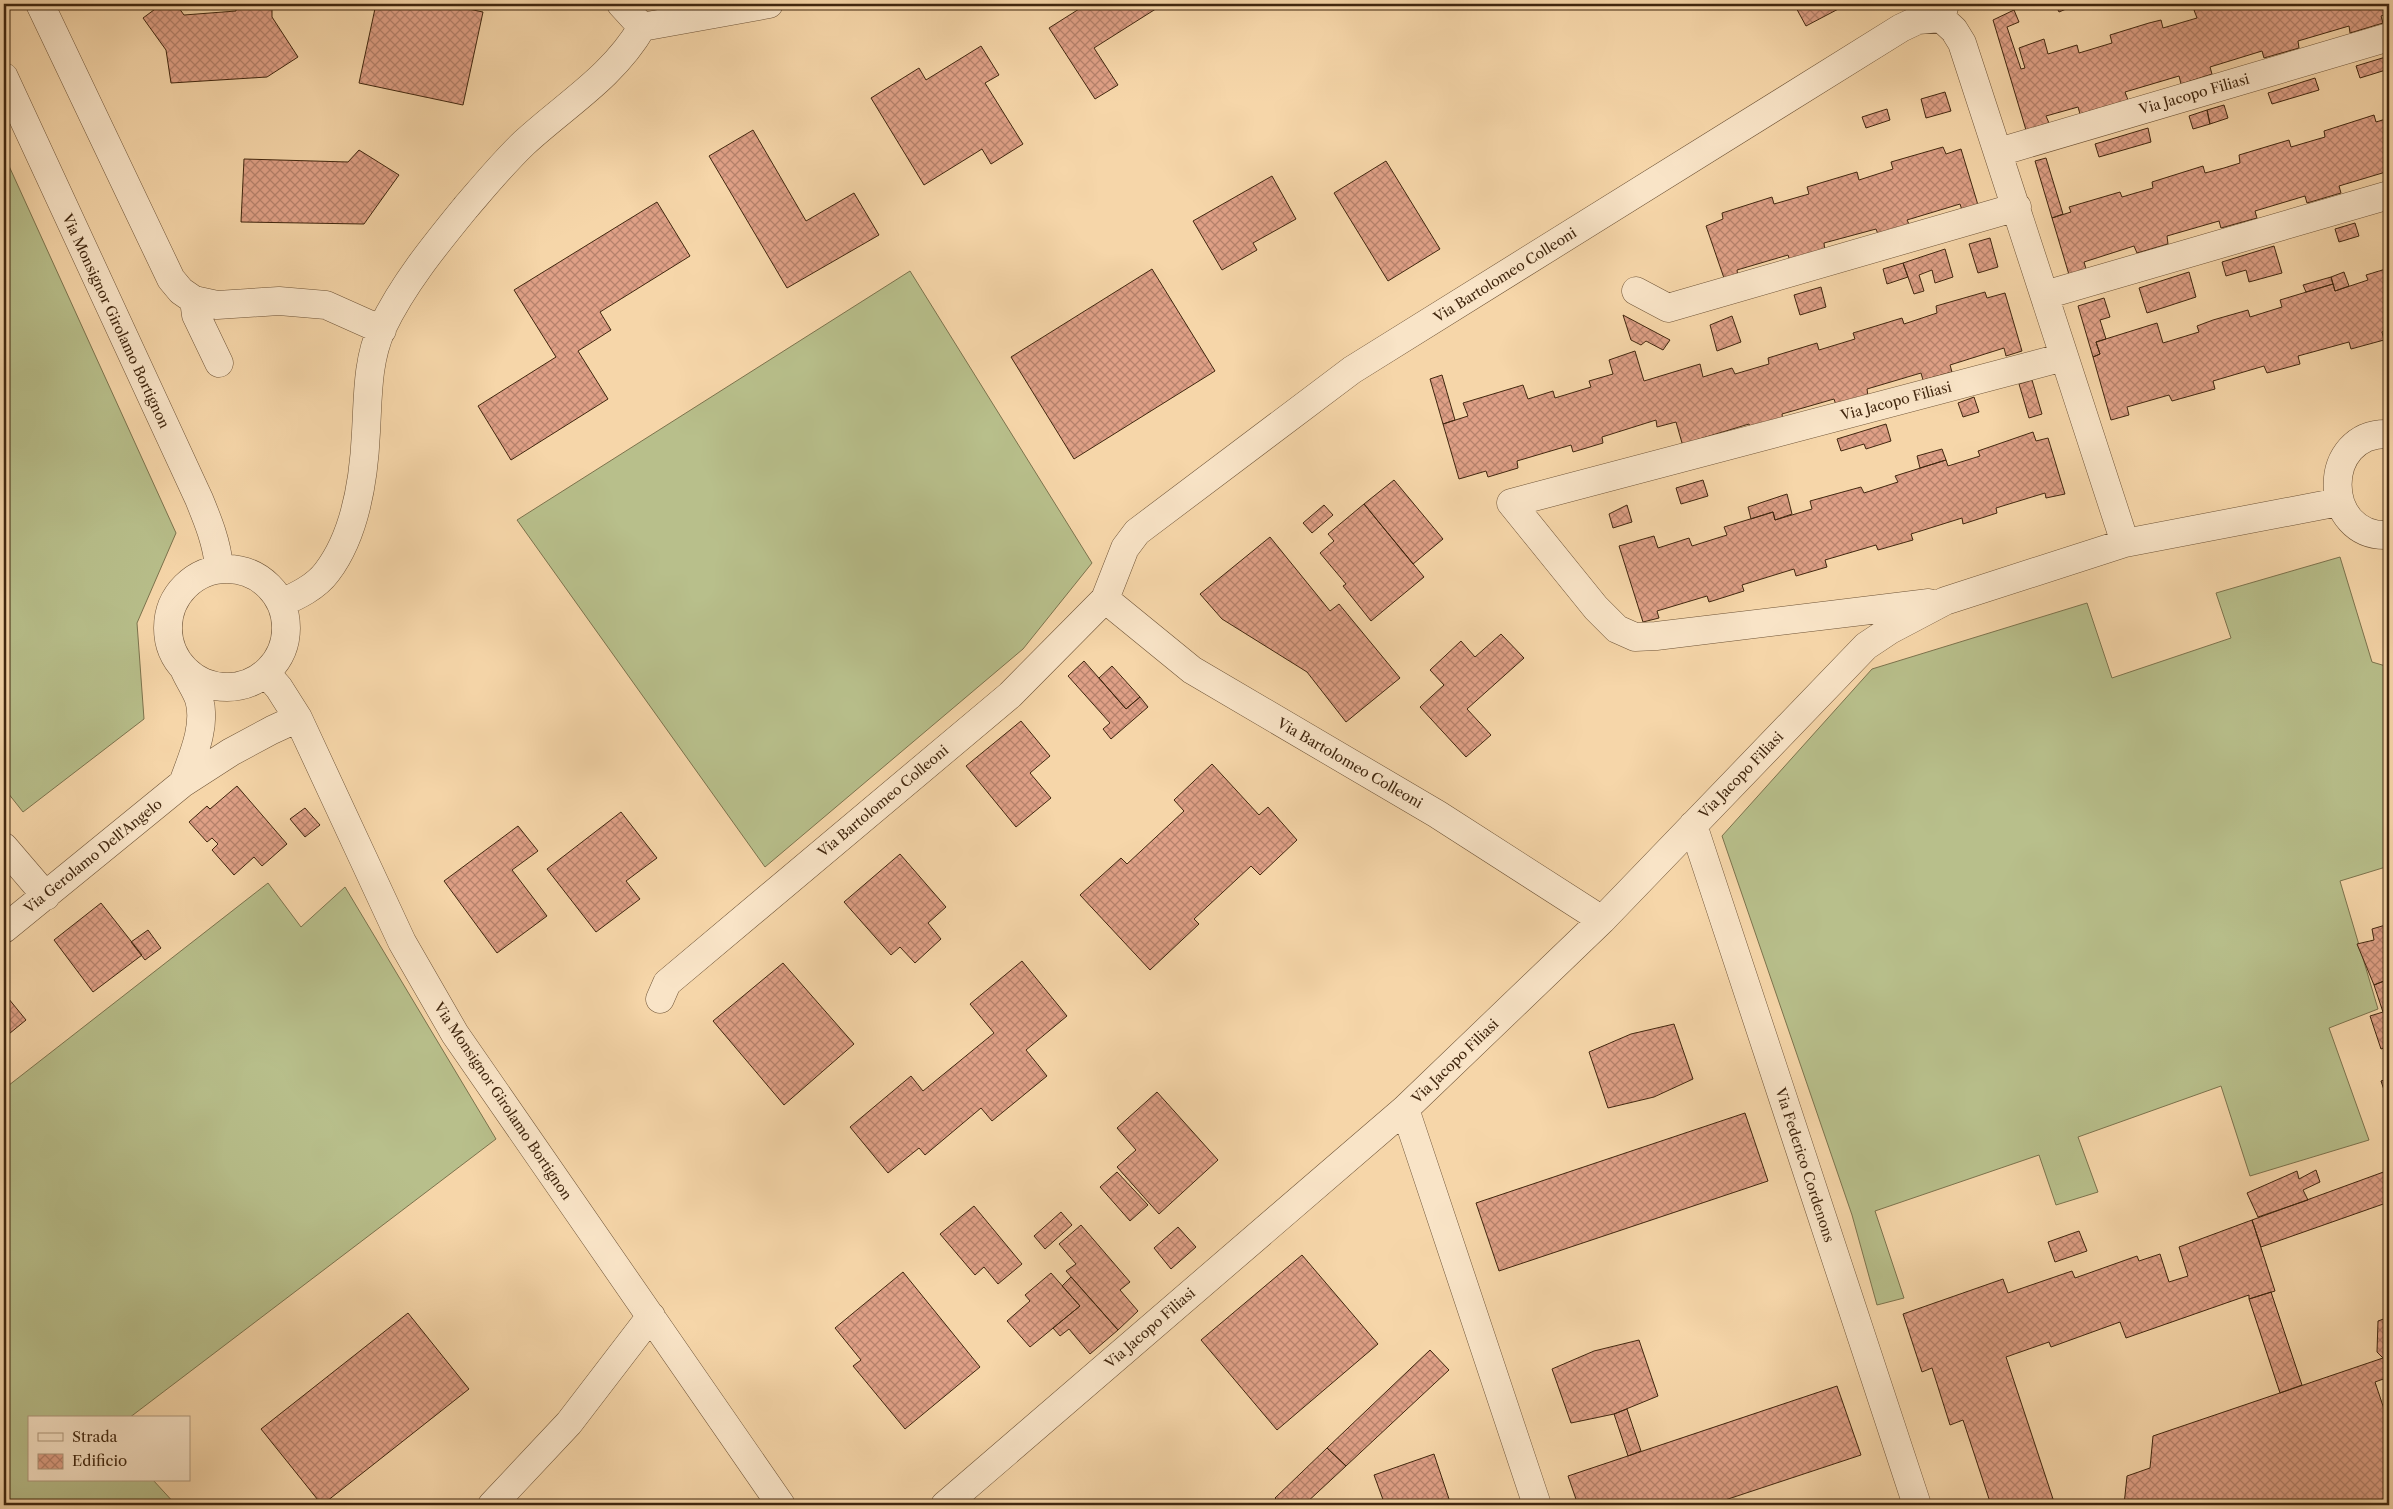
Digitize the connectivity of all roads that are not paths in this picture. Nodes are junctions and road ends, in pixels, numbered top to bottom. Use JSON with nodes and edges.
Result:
{"nodes":[{"id":1,"x":40,"y":4,"type":"edge"},
{"id":2,"x":621,"y":4,"type":"edge"},
{"id":3,"x":769,"y":4,"type":"edge"},
{"id":4,"x":1943,"y":11,"type":"edge"},
{"id":5,"x":642,"y":27,"type":"junction"},
{"id":6,"x":2389,"y":37,"type":"edge"},
{"id":7,"x":4,"y":77,"type":"edge"},
{"id":8,"x":1999,"y":152,"type":"junction"},
{"id":9,"x":2389,"y":195,"type":"edge"},
{"id":10,"x":2017,"y":207,"type":"junction"},
{"id":11,"x":1636,"y":291,"type":"dead end"},
{"id":12,"x":2045,"y":295,"type":"junction"},
{"id":13,"x":194,"y":300,"type":"junction"},
{"id":14,"x":382,"y":330,"type":"junction"},
{"id":15,"x":2064,"y":356,"type":"junction"},
{"id":16,"x":219,"y":363,"type":"dead end"},
{"id":17,"x":2389,"y":434,"type":"edge"},
{"id":18,"x":2340,"y":502,"type":"junction"},
{"id":19,"x":2389,"y":535,"type":"edge"},
{"id":20,"x":2125,"y":543,"type":"junction"},
{"id":21,"x":219,"y":567,"type":"junction"},
{"id":22,"x":1105,"y":599,"type":"junction"},
{"id":23,"x":1945,"y":601,"type":"junction"},
{"id":24,"x":281,"y":603,"type":"junction"},
{"id":25,"x":185,"y":671,"type":"junction"},
{"id":26,"x":266,"y":673,"type":"junction"},
{"id":27,"x":298,"y":718,"type":"junction"},
{"id":28,"x":183,"y":783,"type":"junction"},
{"id":29,"x":1693,"y":825,"type":"junction"},
{"id":30,"x":4,"y":846,"type":"edge"},
{"id":31,"x":46,"y":896,"type":"junction"},
{"id":32,"x":1602,"y":920,"type":"junction"},
{"id":33,"x":4,"y":929,"type":"edge"},
{"id":34,"x":660,"y":999,"type":"dead end"},
{"id":35,"x":1405,"y":1109,"type":"junction"},
{"id":36,"x":651,"y":1316,"type":"junction"},
{"id":37,"x":492,"y":1505,"type":"edge"},
{"id":38,"x":782,"y":1505,"type":"edge"},
{"id":39,"x":945,"y":1505,"type":"edge"},
{"id":40,"x":1537,"y":1505,"type":"edge"},
{"id":41,"x":1918,"y":1505,"type":"edge"}],
"edges":[{"from":1,"to":13,"type":"street"},
{"from":2,"to":5,"type":"street"},
{"from":3,"to":5,"type":"street"},
{"from":4,"to":8,"type":"street"},
{"from":4,"to":22,"type":"street","name":"Via Bartolomeo Colleoni"},
{"from":5,"to":14,"type":"street"},
{"from":6,"to":8,"type":"street","name":"Via Jacopo Filiasi"},
{"from":7,"to":21,"type":"street","name":"Via Monsignor Girolamo Bortignon"},
{"from":8,"to":10,"type":"street"},
{"from":9,"to":12,"type":"street"},
{"from":10,"to":11,"type":"street"},
{"from":10,"to":12,"type":"street"},
{"from":12,"to":15,"type":"street"},
{"from":13,"to":14,"type":"street"},
{"from":13,"to":16,"type":"street"},
{"from":14,"to":24,"type":"street"},
{"from":15,"to":20,"type":"street"},
{"from":15,"to":23,"type":"street","name":"Via Jacopo Filiasi"},
{"from":17,"to":18,"type":"street"},
{"from":18,"to":19,"type":"street"},
{"from":18,"to":20,"type":"street","name":"Via Jacopo Filiasi"},
{"from":20,"to":23,"type":"street","name":"Via Jacopo Filiasi"},
{"from":21,"to":24,"type":"street"},
{"from":21,"to":25,"type":"street"},
{"from":22,"to":32,"type":"street","name":"Via Bartolomeo Colleoni"},
{"from":22,"to":34,"type":"street","name":"Via Bartolomeo Colleoni"},
{"from":23,"to":29,"type":"street","name":"Via Jacopo Filiasi"},
{"from":24,"to":26,"type":"street"},
{"from":25,"to":26,"type":"street"},
{"from":25,"to":28,"type":"street"},
{"from":26,"to":27,"type":"street","name":"Via Monsignor Girolamo Bortignon"},
{"from":27,"to":28,"type":"street","name":"Via Gerolamo Dell'Angelo"},
{"from":27,"to":36,"type":"street","name":"Via Monsignor Girolamo Bortignon"},
{"from":28,"to":31,"type":"street","name":"Via Gerolamo Dell'Angelo"},
{"from":29,"to":32,"type":"street","name":"Via Jacopo Filiasi"},
{"from":29,"to":41,"type":"street","name":"Via Federico Cordenons"},
{"from":30,"to":31,"type":"street"},
{"from":31,"to":33,"type":"street","name":"Via Gerolamo Dell'Angelo"},
{"from":32,"to":35,"type":"street","name":"Via Jacopo Filiasi"},
{"from":35,"to":39,"type":"street","name":"Via Jacopo Filiasi"},
{"from":35,"to":40,"type":"street"},
{"from":36,"to":37,"type":"street"},
{"from":36,"to":38,"type":"street","name":"Via Monsignor Girolamo Bortignon"}]}
